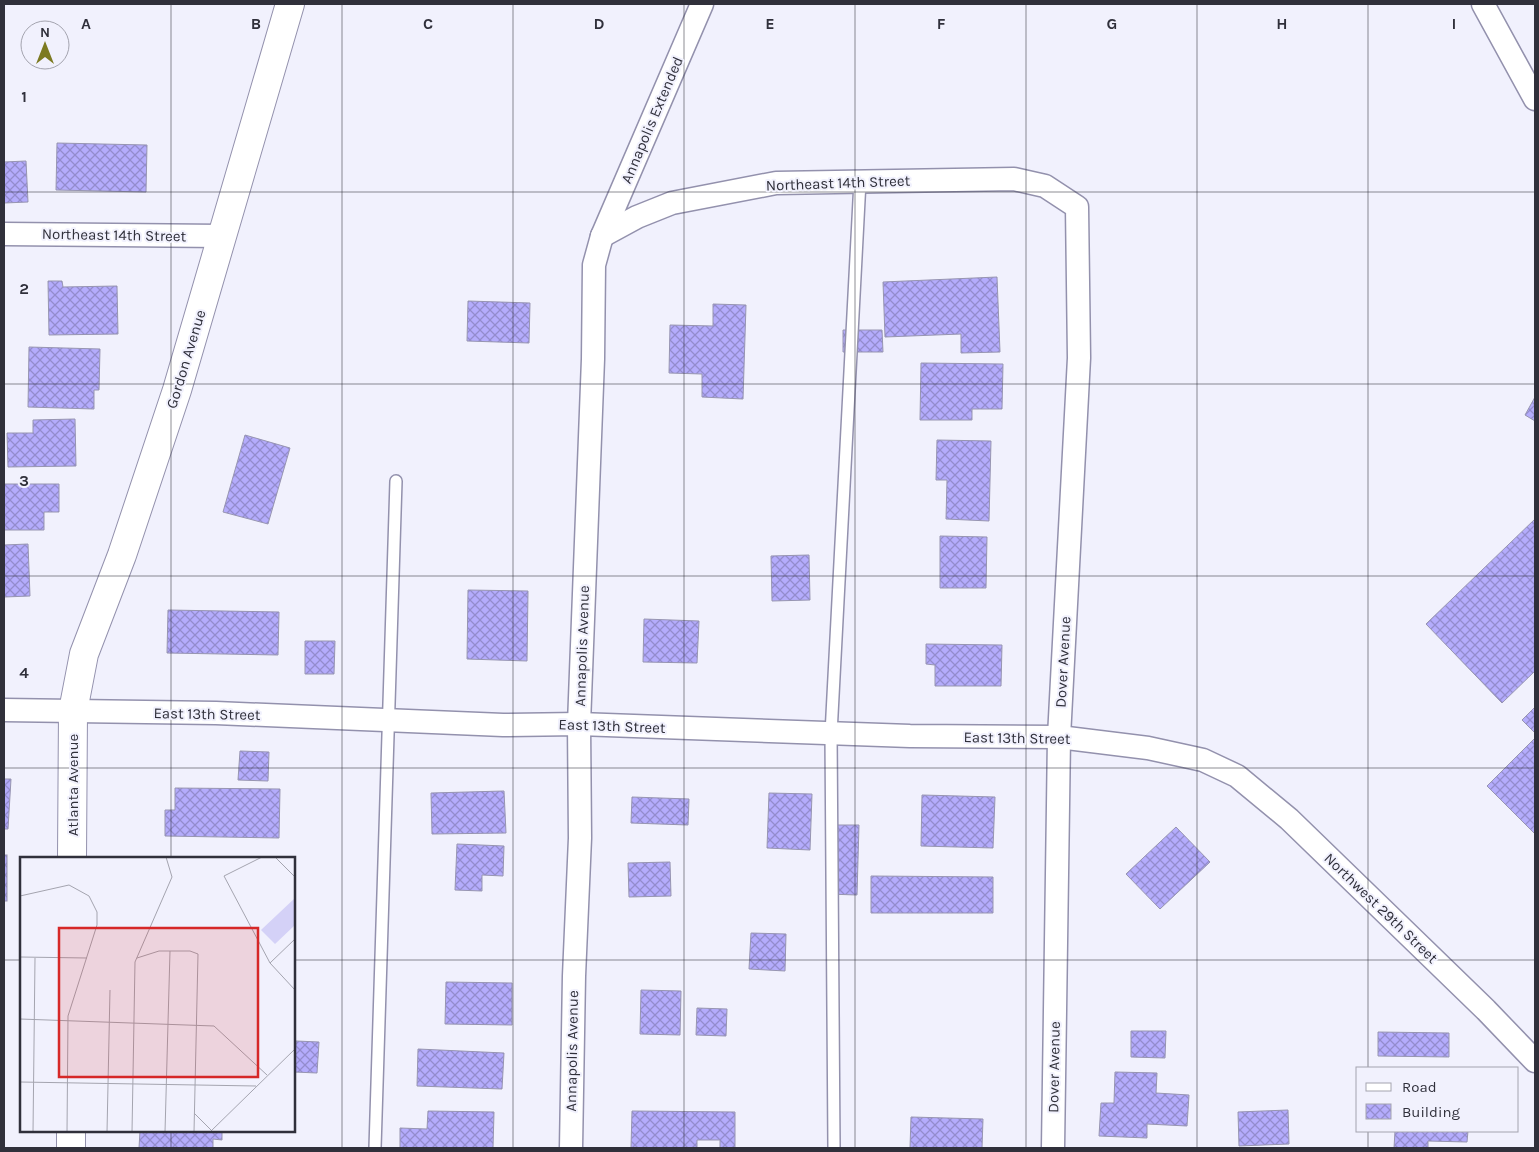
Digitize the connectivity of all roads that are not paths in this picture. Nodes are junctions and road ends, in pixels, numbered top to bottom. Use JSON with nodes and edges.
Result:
{"nodes":[{"id":1,"x":290,"y":4,"type":"edge"},
{"id":2,"x":702,"y":4,"type":"edge"},
{"id":3,"x":1483,"y":4,"type":"edge"},
{"id":4,"x":1535,"y":98,"type":"edge"},
{"id":5,"x":860,"y":181,"type":"junction"},
{"id":6,"x":1076,"y":207,"type":"joint"},
{"id":7,"x":4,"y":234,"type":"edge"},
{"id":8,"x":223,"y":236,"type":"junction"},
{"id":9,"x":602,"y":236,"type":"junction"},
{"id":10,"x":396,"y":480,"type":"dead end"},
{"id":11,"x":4,"y":710,"type":"edge"},
{"id":12,"x":73,"y":712,"type":"junction"},
{"id":13,"x":388,"y":720,"type":"junction"},
{"id":14,"x":579,"y":724,"type":"junction"},
{"id":15,"x":831,"y":734,"type":"junction"},
{"id":16,"x":1059,"y":737,"type":"junction"},
{"id":17,"x":1217,"y":767,"type":"joint"},
{"id":18,"x":72,"y":857,"type":"edge"},
{"id":19,"x":1535,"y":1061,"type":"edge"},
{"id":20,"x":71,"y":1132,"type":"edge"},
{"id":21,"x":71,"y":1148,"type":"edge"},
{"id":22,"x":375,"y":1148,"type":"edge"},
{"id":23,"x":571,"y":1148,"type":"edge"},
{"id":24,"x":834,"y":1148,"type":"edge"},
{"id":25,"x":1053,"y":1148,"type":"edge"}],
"edges":[{"from":1,"to":8,"type":"street","name":"Gordon Avenue"},
{"from":2,"to":9,"type":"street","name":"Annapolis Extended"},
{"from":3,"to":4,"type":"street"},
{"from":5,"to":6,"type":"street","name":"Northeast 14th Street"},
{"from":5,"to":9,"type":"street","name":"Northeast 14th Street"},
{"from":5,"to":15,"type":"lane"},
{"from":6,"to":16,"type":"street","name":"Dover Avenue"},
{"from":7,"to":8,"type":"street","name":"Northeast 14th Street"},
{"from":8,"to":12,"type":"street","name":"Gordon Avenue"},
{"from":9,"to":14,"type":"street","name":"Annapolis Avenue"},
{"from":10,"to":13,"type":"lane"},
{"from":11,"to":12,"type":"street","name":"East 13th Street"},
{"from":12,"to":13,"type":"street","name":"East 13th Street"},
{"from":12,"to":18,"type":"street","name":"Atlanta Avenue"},
{"from":13,"to":14,"type":"street","name":"East 13th Street"},
{"from":13,"to":22,"type":"lane"},
{"from":14,"to":15,"type":"street","name":"East 13th Street"},
{"from":14,"to":23,"type":"street","name":"Annapolis Avenue"},
{"from":15,"to":16,"type":"street","name":"East 13th Street"},
{"from":15,"to":24,"type":"lane"},
{"from":16,"to":17,"type":"street","name":"East 13th Street"},
{"from":16,"to":25,"type":"street","name":"Dover Avenue"},
{"from":17,"to":19,"type":"street","name":"Northwest 29th Street"},
{"from":20,"to":21,"type":"street"}]}
